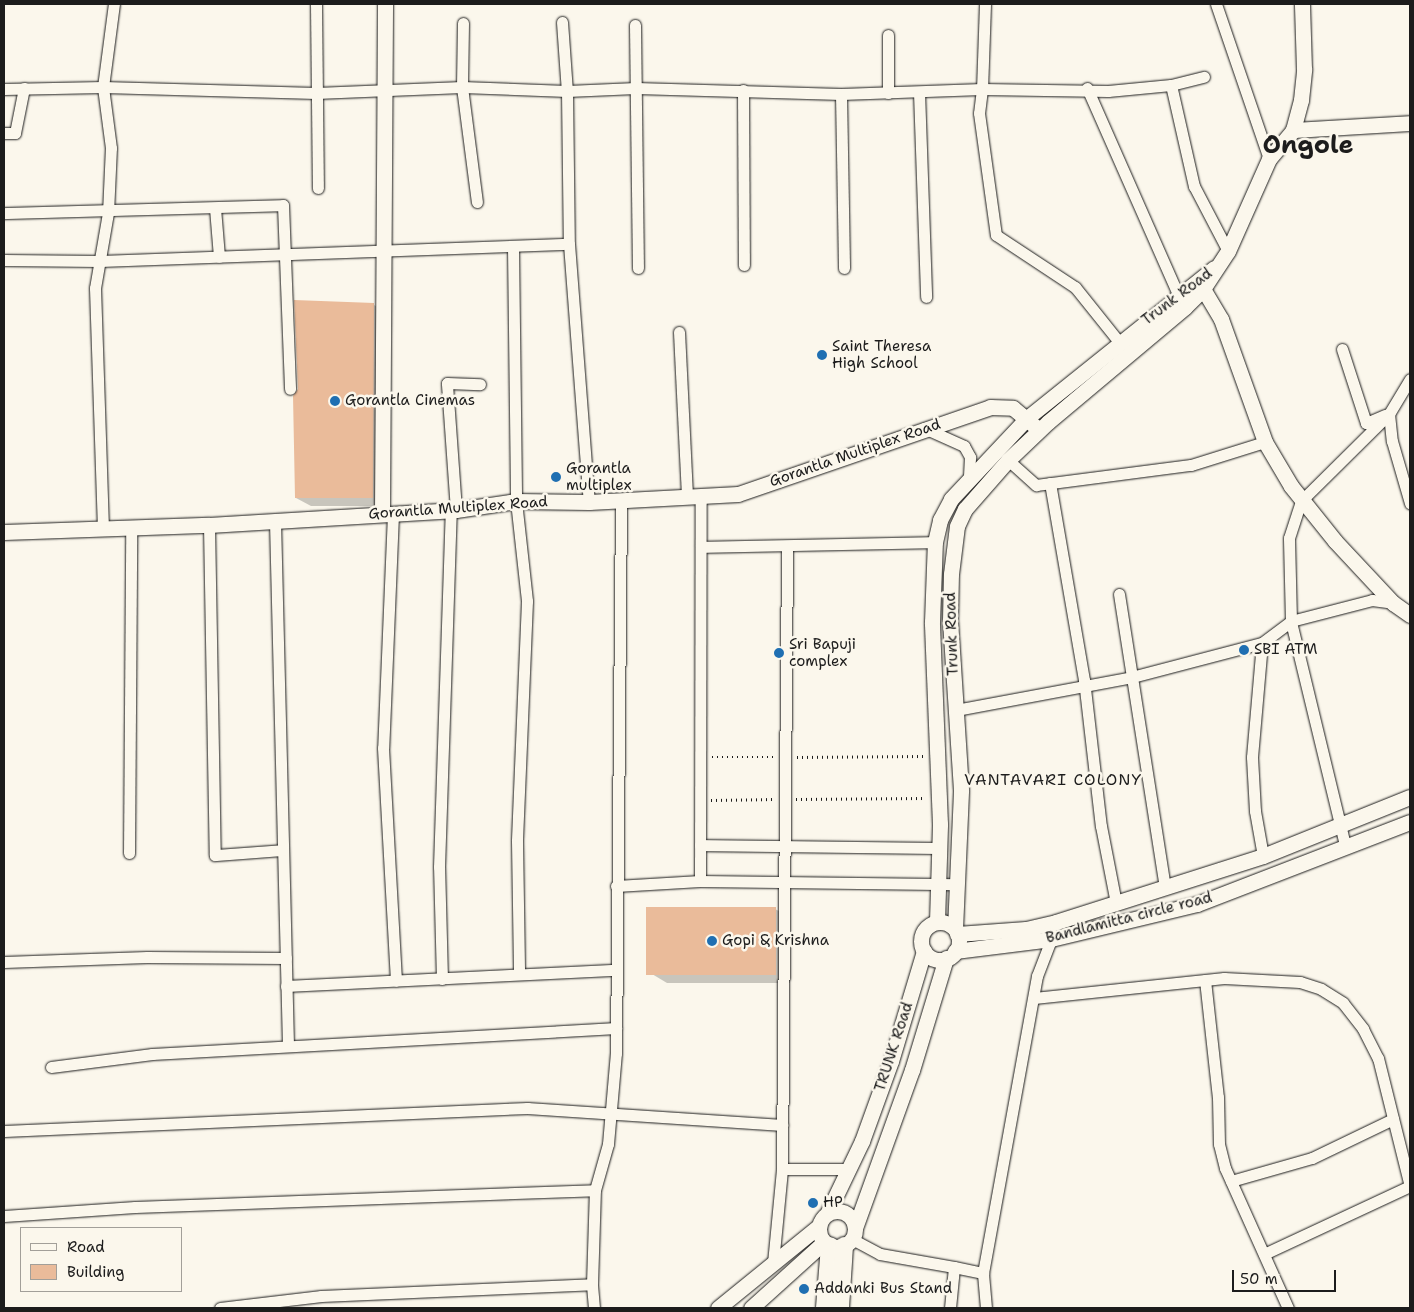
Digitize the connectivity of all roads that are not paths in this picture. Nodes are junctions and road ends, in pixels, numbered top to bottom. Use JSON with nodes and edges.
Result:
{"nodes":[{"id":1,"x":114,"y":4,"type":"edge"},
{"id":2,"x":316,"y":4,"type":"edge"},
{"id":3,"x":385,"y":4,"type":"edge"},
{"id":4,"x":985,"y":4,"type":"edge"},
{"id":5,"x":1216,"y":4,"type":"edge"},
{"id":6,"x":1302,"y":4,"type":"edge"},
{"id":7,"x":562,"y":22,"type":"dead end"},
{"id":8,"x":463,"y":23,"type":"dead end"},
{"id":9,"x":635,"y":25,"type":"dead end"},
{"id":10,"x":888,"y":35,"type":"dead end"},
{"id":11,"x":1204,"y":77,"type":"dead end"},
{"id":12,"x":1171,"y":85,"type":"junction"},
{"id":13,"x":103,"y":87,"type":"junction"},
{"id":14,"x":462,"y":87,"type":"junction"},
{"id":15,"x":24,"y":88,"type":"junction"},
{"id":16,"x":636,"y":88,"type":"junction"},
{"id":17,"x":1087,"y":88,"type":"junction"},
{"id":18,"x":4,"y":89,"type":"edge"},
{"id":19,"x":982,"y":89,"type":"junction"},
{"id":20,"x":743,"y":90,"type":"junction"},
{"id":21,"x":384,"y":91,"type":"junction"},
{"id":22,"x":567,"y":92,"type":"junction"},
{"id":23,"x":919,"y":92,"type":"junction"},
{"id":24,"x":316,"y":93,"type":"junction"},
{"id":25,"x":888,"y":93,"type":"junction"},
{"id":26,"x":841,"y":94,"type":"junction"},
{"id":27,"x":1410,"y":123,"type":"edge"},
{"id":28,"x":1293,"y":130,"type":"junction"},
{"id":29,"x":4,"y":133,"type":"edge"},
{"id":30,"x":1269,"y":159,"type":"junction"},
{"id":31,"x":318,"y":188,"type":"dead end"},
{"id":32,"x":477,"y":202,"type":"dead end"},
{"id":33,"x":215,"y":208,"type":"junction"},
{"id":34,"x":4,"y":213,"type":"edge"},
{"id":35,"x":108,"y":213,"type":"junction"},
{"id":36,"x":569,"y":244,"type":"junction"},
{"id":37,"x":513,"y":247,"type":"junction"},
{"id":38,"x":383,"y":250,"type":"junction"},
{"id":39,"x":1228,"y":252,"type":"junction"},
{"id":40,"x":286,"y":254,"type":"junction"},
{"id":41,"x":219,"y":257,"type":"junction"},
{"id":42,"x":4,"y":260,"type":"edge"},
{"id":43,"x":100,"y":261,"type":"junction"},
{"id":44,"x":744,"y":264,"type":"dead end"},
{"id":45,"x":1216,"y":267,"type":"joint"},
{"id":46,"x":638,"y":268,"type":"dead end"},
{"id":47,"x":844,"y":268,"type":"dead end"},
{"id":48,"x":1200,"y":284,"type":"junction"},
{"id":49,"x":1178,"y":294,"type":"junction"},
{"id":50,"x":926,"y":297,"type":"dead end"},
{"id":51,"x":679,"y":332,"type":"dead end"},
{"id":52,"x":1119,"y":342,"type":"junction"},
{"id":53,"x":1342,"y":349,"type":"dead end"},
{"id":54,"x":1410,"y":379,"type":"edge"},
{"id":55,"x":480,"y":384,"type":"dead end"},
{"id":56,"x":290,"y":389,"type":"dead end"},
{"id":57,"x":1389,"y":414,"type":"junction"},
{"id":58,"x":1027,"y":418,"type":"junction"},
{"id":59,"x":924,"y":428,"type":"junction"},
{"id":60,"x":1039,"y":430,"type":"junction"},
{"id":61,"x":1265,"y":442,"type":"junction"},
{"id":62,"x":1008,"y":460,"type":"junction"},
{"id":63,"x":970,"y":478,"type":"junction"},
{"id":64,"x":1050,"y":483,"type":"junction"},
{"id":65,"x":694,"y":496,"type":"junction"},
{"id":66,"x":516,"y":500,"type":"junction"},
{"id":67,"x":620,"y":501,"type":"junction"},
{"id":68,"x":1301,"y":501,"type":"junction"},
{"id":69,"x":589,"y":502,"type":"junction"},
{"id":70,"x":1410,"y":503,"type":"edge"},
{"id":71,"x":453,"y":510,"type":"junction"},
{"id":72,"x":387,"y":514,"type":"junction"},
{"id":73,"x":275,"y":521,"type":"junction"},
{"id":74,"x":210,"y":525,"type":"junction"},
{"id":75,"x":103,"y":528,"type":"junction"},
{"id":76,"x":131,"y":528,"type":"junction"},
{"id":77,"x":4,"y":532,"type":"edge"},
{"id":78,"x":935,"y":542,"type":"junction"},
{"id":79,"x":701,"y":547,"type":"junction"},
{"id":80,"x":787,"y":547,"type":"junction"},
{"id":81,"x":1119,"y":594,"type":"dead end"},
{"id":82,"x":1393,"y":603,"type":"junction"},
{"id":83,"x":1410,"y":615,"type":"edge"},
{"id":84,"x":1291,"y":621,"type":"junction"},
{"id":85,"x":1262,"y":643,"type":"junction"},
{"id":86,"x":1132,"y":677,"type":"junction"},
{"id":87,"x":1084,"y":686,"type":"junction"},
{"id":88,"x":956,"y":710,"type":"junction"},
{"id":89,"x":1410,"y":797,"type":"edge"},
{"id":90,"x":1410,"y":822,"type":"edge"},
{"id":91,"x":1338,"y":826,"type":"junction"},
{"id":92,"x":700,"y":845,"type":"junction"},
{"id":93,"x":1345,"y":845,"type":"junction"},
{"id":94,"x":783,"y":846,"type":"junction"},
{"id":95,"x":932,"y":848,"type":"dead end"},
{"id":96,"x":283,"y":850,"type":"junction"},
{"id":97,"x":129,"y":853,"type":"dead end"},
{"id":98,"x":1263,"y":856,"type":"junction"},
{"id":99,"x":700,"y":881,"type":"junction"},
{"id":100,"x":783,"y":883,"type":"junction"},
{"id":101,"x":938,"y":884,"type":"junction"},
{"id":102,"x":958,"y":884,"type":"junction"},
{"id":103,"x":616,"y":886,"type":"junction"},
{"id":104,"x":1165,"y":888,"type":"junction"},
{"id":105,"x":1116,"y":903,"type":"junction"},
{"id":106,"x":938,"y":922,"type":"junction"},
{"id":107,"x":1050,"y":924,"type":"junction"},
{"id":108,"x":956,"y":932,"type":"junction"},
{"id":109,"x":1051,"y":939,"type":"junction"},
{"id":110,"x":924,"y":952,"type":"junction"},
{"id":111,"x":951,"y":955,"type":"junction"},
{"id":112,"x":286,"y":958,"type":"junction"},
{"id":113,"x":4,"y":962,"type":"edge"},
{"id":114,"x":616,"y":970,"type":"junction"},
{"id":115,"x":519,"y":974,"type":"junction"},
{"id":116,"x":442,"y":979,"type":"junction"},
{"id":117,"x":396,"y":980,"type":"junction"},
{"id":118,"x":1205,"y":980,"type":"junction"},
{"id":119,"x":286,"y":986,"type":"junction"},
{"id":120,"x":1034,"y":998,"type":"junction"},
{"id":121,"x":616,"y":1028,"type":"junction"},
{"id":122,"x":288,"y":1046,"type":"junction"},
{"id":123,"x":51,"y":1067,"type":"dead end"},
{"id":124,"x":611,"y":1113,"type":"junction"},
{"id":125,"x":1393,"y":1120,"type":"junction"},
{"id":126,"x":782,"y":1125,"type":"junction"},
{"id":127,"x":4,"y":1131,"type":"edge"},
{"id":128,"x":782,"y":1169,"type":"junction"},
{"id":129,"x":850,"y":1169,"type":"junction"},
{"id":130,"x":1231,"y":1181,"type":"junction"},
{"id":131,"x":1410,"y":1186,"type":"edge"},
{"id":132,"x":595,"y":1190,"type":"junction"},
{"id":133,"x":828,"y":1212,"type":"junction"},
{"id":134,"x":4,"y":1216,"type":"edge"},
{"id":135,"x":818,"y":1226,"type":"junction"},
{"id":136,"x":841,"y":1240,"type":"junction"},
{"id":137,"x":1264,"y":1254,"type":"junction"},
{"id":138,"x":773,"y":1263,"type":"junction"},
{"id":139,"x":954,"y":1267,"type":"junction"},
{"id":140,"x":983,"y":1273,"type":"junction"},
{"id":141,"x":592,"y":1284,"type":"junction"},
{"id":142,"x":220,"y":1308,"type":"edge"},
{"id":143,"x":594,"y":1308,"type":"edge"},
{"id":144,"x":718,"y":1308,"type":"edge"},
{"id":145,"x":751,"y":1308,"type":"edge"},
{"id":146,"x":825,"y":1308,"type":"edge"},
{"id":147,"x":840,"y":1308,"type":"edge"},
{"id":148,"x":950,"y":1308,"type":"edge"},
{"id":149,"x":986,"y":1308,"type":"edge"},
{"id":150,"x":1288,"y":1308,"type":"edge"}],
"edges":[{"from":1,"to":13,"type":"street"},
{"from":2,"to":24,"type":"street"},
{"from":3,"to":21,"type":"main road"},
{"from":4,"to":19,"type":"street"},
{"from":5,"to":30,"type":"street"},
{"from":6,"to":28,"type":"main road"},
{"from":7,"to":22,"type":"street"},
{"from":8,"to":14,"type":"street"},
{"from":9,"to":16,"type":"street"},
{"from":10,"to":25,"type":"street"},
{"from":11,"to":12,"type":"street"},
{"from":12,"to":17,"type":"street"},
{"from":12,"to":39,"type":"street"},
{"from":13,"to":15,"type":"street"},
{"from":13,"to":24,"type":"street"},
{"from":13,"to":35,"type":"street"},
{"from":14,"to":21,"type":"street"},
{"from":14,"to":22,"type":"street"},
{"from":14,"to":32,"type":"street"},
{"from":15,"to":18,"type":"street"},
{"from":15,"to":29,"type":"street"},
{"from":16,"to":20,"type":"street"},
{"from":16,"to":22,"type":"street"},
{"from":16,"to":46,"type":"street"},
{"from":17,"to":19,"type":"street"},
{"from":17,"to":49,"type":"street"},
{"from":19,"to":23,"type":"street"},
{"from":19,"to":52,"type":"street"},
{"from":20,"to":26,"type":"street"},
{"from":20,"to":44,"type":"street"},
{"from":21,"to":24,"type":"street"},
{"from":21,"to":38,"type":"main road"},
{"from":22,"to":36,"type":"street"},
{"from":23,"to":25,"type":"street"},
{"from":23,"to":50,"type":"street"},
{"from":24,"to":31,"type":"street"},
{"from":25,"to":26,"type":"street"},
{"from":26,"to":47,"type":"street"},
{"from":27,"to":28,"type":"main road"},
{"from":28,"to":30,"type":"main road","name":"TRUNK Road"},
{"from":30,"to":39,"type":"main road","name":"TRUNK Road"},
{"from":33,"to":35,"type":"street"},
{"from":33,"to":40,"type":"street"},
{"from":33,"to":41,"type":"street"},
{"from":34,"to":35,"type":"street"},
{"from":35,"to":43,"type":"street"},
{"from":36,"to":37,"type":"street"},
{"from":36,"to":69,"type":"street"},
{"from":37,"to":38,"type":"street"},
{"from":37,"to":66,"type":"street"},
{"from":38,"to":40,"type":"street"},
{"from":38,"to":72,"type":"main road"},
{"from":39,"to":45,"type":"main road","name":"TRUNK Road"},
{"from":40,"to":41,"type":"street"},
{"from":40,"to":56,"type":"street"},
{"from":41,"to":43,"type":"street"},
{"from":42,"to":43,"type":"street"},
{"from":43,"to":75,"type":"street"},
{"from":45,"to":48,"type":"main road","name":"Trunk Road"},
{"from":48,"to":49,"type":"main road","name":"Trunk Road"},
{"from":48,"to":60,"type":"main road","name":"Trunk Road"},
{"from":48,"to":61,"type":"main road"},
{"from":49,"to":52,"type":"main road","name":"Trunk Road"},
{"from":51,"to":65,"type":"street"},
{"from":52,"to":58,"type":"main road","name":"Trunk Road"},
{"from":53,"to":57,"type":"street"},
{"from":54,"to":57,"type":"street"},
{"from":55,"to":71,"type":"street"},
{"from":57,"to":68,"type":"street"},
{"from":57,"to":70,"type":"street"},
{"from":58,"to":59,"type":"main road","name":"Gorantla Multiplex Road"},
{"from":58,"to":60,"type":"main road","name":"Gorantla Multiplex Road"},
{"from":58,"to":63,"type":"main road","name":"Trunk Road"},
{"from":59,"to":63,"type":"street"},
{"from":59,"to":65,"type":"main road","name":"Gorantla Multiplex Road"},
{"from":60,"to":62,"type":"main road","name":"Trunk Road"},
{"from":61,"to":64,"type":"street"},
{"from":61,"to":68,"type":"main road"},
{"from":62,"to":64,"type":"street"},
{"from":62,"to":88,"type":"main road","name":"Trunk Road"},
{"from":63,"to":78,"type":"main road","name":"Trunk Road"},
{"from":64,"to":87,"type":"street"},
{"from":65,"to":67,"type":"main road","name":"Gorantla Multiplex Road"},
{"from":65,"to":79,"type":"street"},
{"from":66,"to":69,"type":"main road","name":"Gorantla Multiplex Road"},
{"from":66,"to":71,"type":"main road","name":"Gorantla Multiplex Road"},
{"from":66,"to":115,"type":"street"},
{"from":67,"to":69,"type":"main road","name":"Gorantla Multiplex Road"},
{"from":67,"to":103,"type":"street"},
{"from":68,"to":82,"type":"main road"},
{"from":68,"to":84,"type":"street"},
{"from":71,"to":72,"type":"main road","name":"Gorantla Multiplex Road"},
{"from":71,"to":116,"type":"street"},
{"from":72,"to":73,"type":"main road","name":"Gorantla Multiplex Road"},
{"from":72,"to":117,"type":"street"},
{"from":73,"to":74,"type":"main road","name":"Gorantla Multiplex Road"},
{"from":73,"to":96,"type":"street"},
{"from":74,"to":76,"type":"main road","name":"Gorantla Multiplex Road"},
{"from":74,"to":96,"type":"street"},
{"from":75,"to":76,"type":"main road","name":"Gorantla Multiplex Road"},
{"from":75,"to":77,"type":"main road","name":"Gorantla Multiplex Road"},
{"from":76,"to":97,"type":"street"},
{"from":78,"to":80,"type":"street"},
{"from":78,"to":101,"type":"main road","name":"Trunk Road"},
{"from":79,"to":80,"type":"street"},
{"from":79,"to":92,"type":"street"},
{"from":80,"to":94,"type":"street"},
{"from":81,"to":86,"type":"street"},
{"from":82,"to":83,"type":"main road"},
{"from":82,"to":84,"type":"street"},
{"from":84,"to":85,"type":"street"},
{"from":84,"to":91,"type":"street"},
{"from":85,"to":86,"type":"street"},
{"from":85,"to":98,"type":"street"},
{"from":86,"to":87,"type":"street"},
{"from":86,"to":104,"type":"street"},
{"from":87,"to":88,"type":"street"},
{"from":87,"to":105,"type":"street"},
{"from":88,"to":102,"type":"main road","name":"Trunk Road"},
{"from":89,"to":91,"type":"main road"},
{"from":90,"to":93,"type":"main road","name":"Bandlamitta circle road"},
{"from":91,"to":93,"type":"street"},
{"from":91,"to":98,"type":"main road"},
{"from":92,"to":94,"type":"street"},
{"from":92,"to":99,"type":"street"},
{"from":93,"to":109,"type":"main road","name":"Bandlamitta circle road"},
{"from":94,"to":95,"type":"street"},
{"from":94,"to":100,"type":"street"},
{"from":96,"to":112,"type":"street"},
{"from":98,"to":104,"type":"main road"},
{"from":99,"to":100,"type":"street"},
{"from":99,"to":103,"type":"street"},
{"from":100,"to":101,"type":"street"},
{"from":100,"to":126,"type":"street"},
{"from":101,"to":102,"type":"street"},
{"from":101,"to":106,"type":"main road","name":"Trunk Road"},
{"from":102,"to":108,"type":"main road","name":"Trunk Road"},
{"from":103,"to":114,"type":"street"},
{"from":104,"to":105,"type":"main road"},
{"from":105,"to":107,"type":"main road"},
{"from":106,"to":108,"type":"main road"},
{"from":106,"to":110,"type":"main road"},
{"from":107,"to":108,"type":"main road"},
{"from":107,"to":109,"type":"street"},
{"from":108,"to":111,"type":"main road"},
{"from":109,"to":111,"type":"main road","name":"Bandlamitta circle road"},
{"from":109,"to":120,"type":"street"},
{"from":110,"to":111,"type":"main road"},
{"from":110,"to":129,"type":"main road","name":"TRUNK Road"},
{"from":111,"to":136,"type":"main road"},
{"from":112,"to":113,"type":"street"},
{"from":112,"to":119,"type":"street"},
{"from":114,"to":115,"type":"street"},
{"from":114,"to":121,"type":"street"},
{"from":115,"to":116,"type":"street"},
{"from":116,"to":117,"type":"street"},
{"from":117,"to":119,"type":"street"},
{"from":118,"to":120,"type":"street"},
{"from":118,"to":125,"type":"street"},
{"from":118,"to":130,"type":"street"},
{"from":119,"to":122,"type":"street"},
{"from":120,"to":140,"type":"street"},
{"from":121,"to":122,"type":"street"},
{"from":121,"to":124,"type":"street"},
{"from":122,"to":123,"type":"street"},
{"from":124,"to":126,"type":"street"},
{"from":124,"to":127,"type":"street"},
{"from":124,"to":132,"type":"street"},
{"from":125,"to":130,"type":"street"},
{"from":125,"to":131,"type":"street"},
{"from":126,"to":128,"type":"street"},
{"from":128,"to":129,"type":"street"},
{"from":128,"to":138,"type":"street"},
{"from":129,"to":133,"type":"main road","name":"TRUNK Road"},
{"from":130,"to":137,"type":"street"},
{"from":131,"to":137,"type":"street"},
{"from":132,"to":134,"type":"street"},
{"from":132,"to":141,"type":"street"},
{"from":133,"to":135,"type":"main road","name":"TRUNK Road"},
{"from":133,"to":136,"type":"main road"},
{"from":135,"to":136,"type":"main road"},
{"from":135,"to":138,"type":"main road","name":"TRUNK Road"},
{"from":136,"to":139,"type":"street"},
{"from":136,"to":145,"type":"main road"},
{"from":136,"to":146,"type":"main road"},
{"from":136,"to":147,"type":"main road"},
{"from":137,"to":150,"type":"street"},
{"from":138,"to":144,"type":"main road","name":"TRUNK Road"},
{"from":139,"to":140,"type":"street"},
{"from":139,"to":148,"type":"street"},
{"from":140,"to":149,"type":"street"},
{"from":141,"to":142,"type":"street"},
{"from":141,"to":143,"type":"street"}]}
